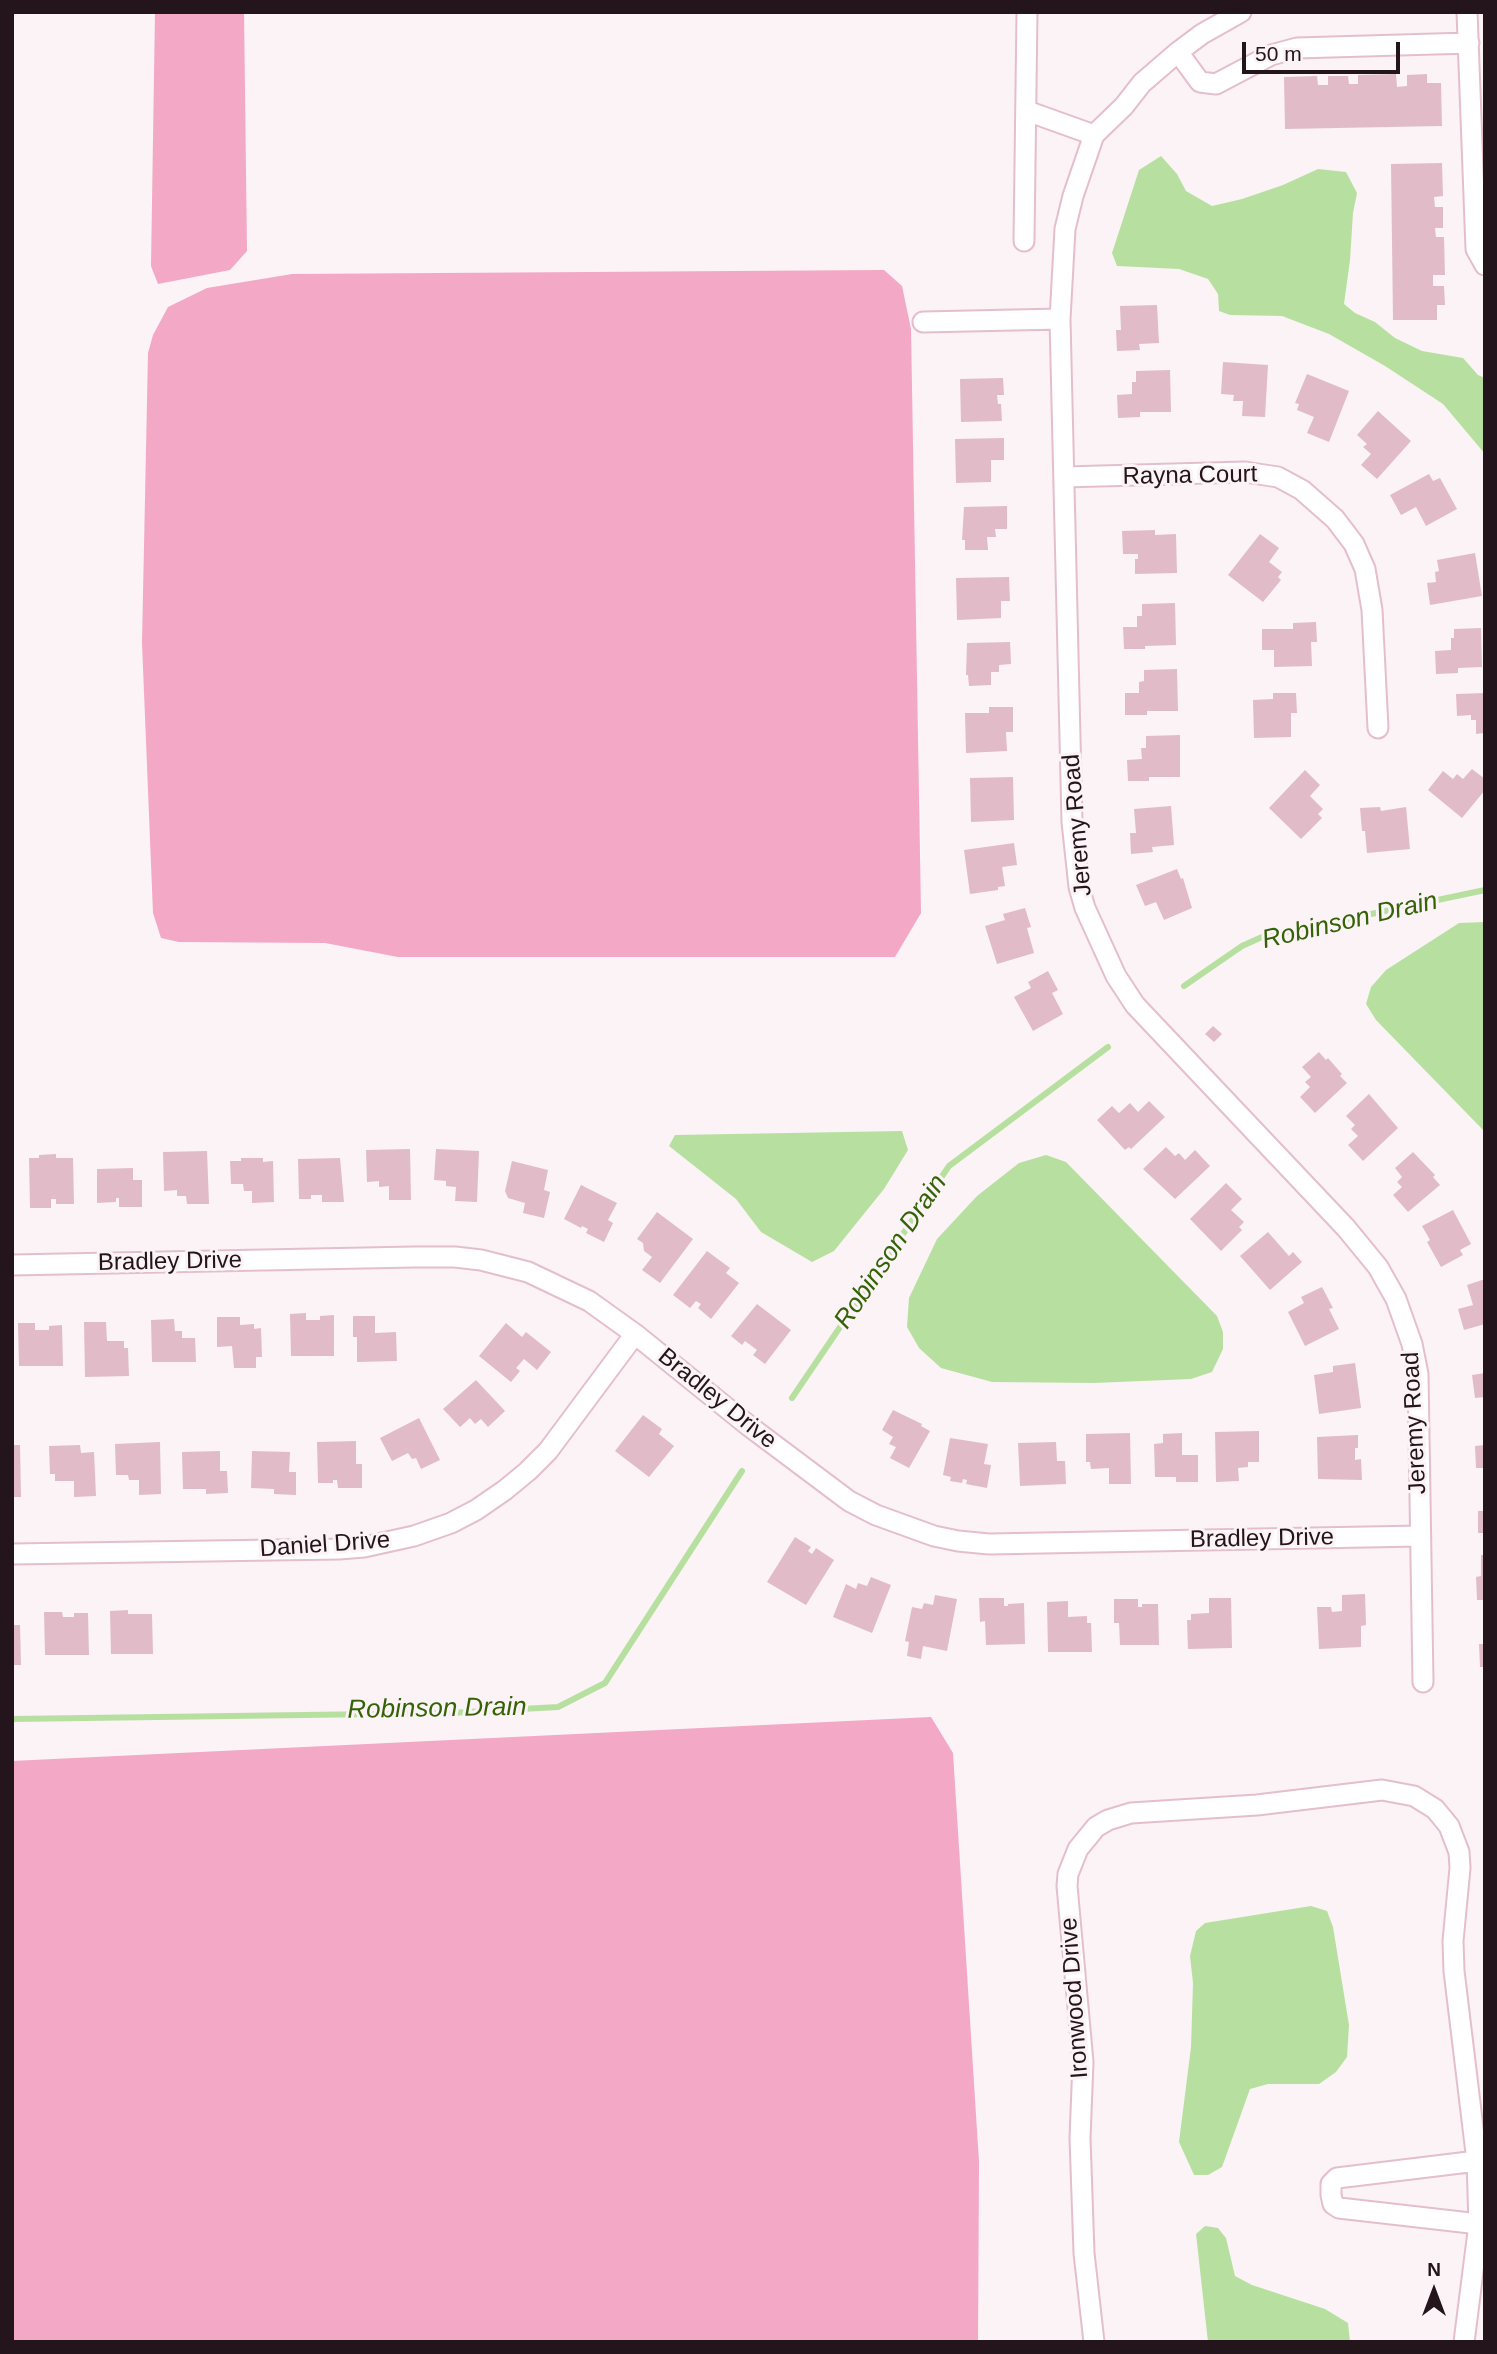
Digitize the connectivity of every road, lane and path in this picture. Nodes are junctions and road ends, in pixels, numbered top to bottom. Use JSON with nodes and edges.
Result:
{"nodes":[{"id":1,"x":1027,"y":12,"type":"edge"},
{"id":2,"x":1241,"y":12,"type":"edge"},
{"id":3,"x":1468,"y":12,"type":"edge"},
{"id":4,"x":1469,"y":43,"type":"junction"},
{"id":5,"x":1178,"y":52,"type":"junction"},
{"id":6,"x":1027,"y":111,"type":"junction"},
{"id":7,"x":1094,"y":135,"type":"junction"},
{"id":8,"x":1024,"y":241,"type":"dead end"},
{"id":9,"x":1485,"y":265,"type":"edge"},
{"id":10,"x":1060,"y":319,"type":"junction"},
{"id":11,"x":923,"y":322,"type":"dead end"},
{"id":12,"x":1064,"y":477,"type":"junction"},
{"id":13,"x":1378,"y":728,"type":"dead end"},
{"id":14,"x":12,"y":1265,"type":"edge"},
{"id":15,"x":635,"y":1334,"type":"junction"},
{"id":16,"x":1420,"y":1536,"type":"junction"},
{"id":17,"x":12,"y":1554,"type":"edge"},
{"id":18,"x":1423,"y":1682,"type":"dead end"},
{"id":19,"x":1477,"y":2161,"type":"junction"},
{"id":20,"x":1479,"y":2224,"type":"junction"},
{"id":21,"x":1094,"y":2342,"type":"edge"},
{"id":22,"x":1464,"y":2342,"type":"edge"}],
"edges":[{"from":1,"to":6,"type":"street"},
{"from":2,"to":5,"type":"street","name":"Jeremy Road"},
{"from":3,"to":4,"type":"street"},
{"from":4,"to":5,"type":"street"},
{"from":4,"to":9,"type":"street"},
{"from":5,"to":7,"type":"street","name":"Jeremy Road"},
{"from":6,"to":7,"type":"street"},
{"from":6,"to":8,"type":"street"},
{"from":7,"to":10,"type":"street","name":"Jeremy Road"},
{"from":10,"to":11,"type":"street"},
{"from":10,"to":12,"type":"street","name":"Jeremy Road"},
{"from":12,"to":13,"type":"street","name":"Rayna Court"},
{"from":12,"to":16,"type":"street","name":"Jeremy Road"},
{"from":14,"to":15,"type":"street","name":"Bradley Drive"},
{"from":15,"to":16,"type":"street","name":"Bradley Drive"},
{"from":15,"to":17,"type":"street","name":"Daniel Drive"},
{"from":16,"to":18,"type":"street","name":"Jeremy Road"},
{"from":19,"to":20,"type":"street","name":"Ironwood Drive"},
{"from":19,"to":20,"type":"street"},
{"from":19,"to":21,"type":"street","name":"Ironwood Drive"},
{"from":20,"to":22,"type":"street","name":"Ironwood Drive"}]}
